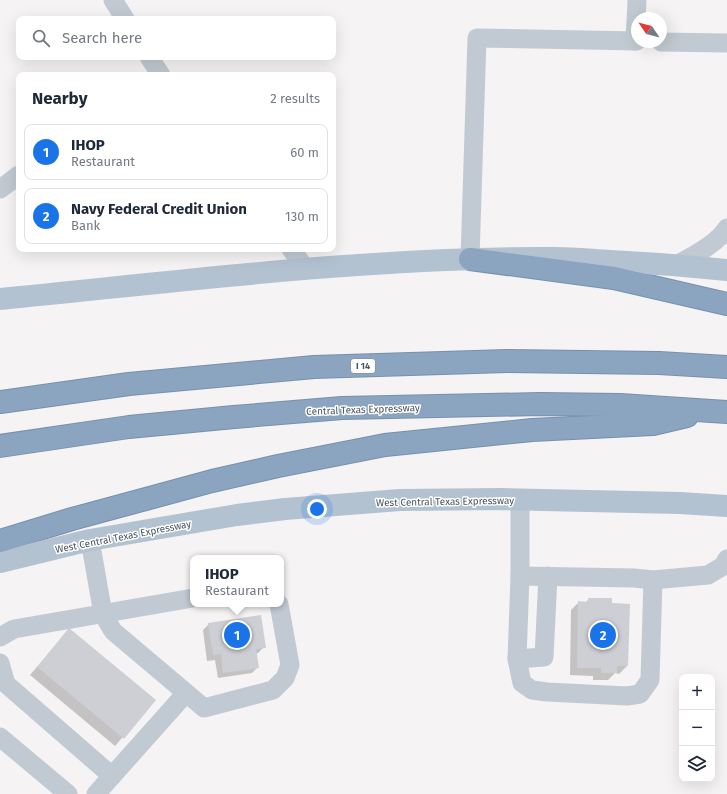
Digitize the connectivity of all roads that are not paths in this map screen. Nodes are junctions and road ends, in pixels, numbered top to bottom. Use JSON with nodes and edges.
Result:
{"nodes":[{"id":1,"x":113,"y":0,"type":"edge"},
{"id":2,"x":637,"y":0,"type":"edge"},
{"id":3,"x":637,"y":12,"type":"edge"},
{"id":4,"x":123,"y":16,"type":"edge"},
{"id":5,"x":631,"y":41,"type":"edge"},
{"id":6,"x":667,"y":42,"type":"edge"},
{"id":7,"x":727,"y":43,"type":"edge"},
{"id":8,"x":16,"y":177,"type":"edge"},
{"id":9,"x":0,"y":189,"type":"edge"},
{"id":10,"x":727,"y":228,"type":"edge"},
{"id":11,"x":293,"y":252,"type":"edge"},
{"id":12,"x":470,"y":259,"type":"junction"},
{"id":13,"x":676,"y":265,"type":"junction"},
{"id":14,"x":306,"y":269,"type":"junction"},
{"id":15,"x":727,"y":270,"type":"edge"},
{"id":16,"x":0,"y":299,"type":"edge"},
{"id":17,"x":727,"y":304,"type":"edge"},
{"id":18,"x":727,"y":367,"type":"edge"},
{"id":19,"x":0,"y":402,"type":"edge"},
{"id":20,"x":719,"y":411,"type":"edge"},
{"id":21,"x":0,"y":446,"type":"edge"},
{"id":22,"x":520,"y":499,"type":"junction"},
{"id":23,"x":727,"y":506,"type":"edge"},
{"id":24,"x":90,"y":540,"type":"junction"},
{"id":25,"x":0,"y":541,"type":"edge"},
{"id":26,"x":727,"y":559,"type":"edge"},
{"id":27,"x":0,"y":562,"type":"edge"},
{"id":28,"x":520,"y":576,"type":"junction"},
{"id":29,"x":548,"y":576,"type":"junction"},
{"id":30,"x":653,"y":580,"type":"junction"},
{"id":31,"x":190,"y":599,"type":"edge"},
{"id":32,"x":280,"y":607,"type":"edge"},
{"id":33,"x":103,"y":614,"type":"junction"},
{"id":34,"x":0,"y":637,"type":"edge"},
{"id":35,"x":517,"y":658,"type":"junction"},
{"id":36,"x":0,"y":663,"type":"edge"},
{"id":37,"x":186,"y":693,"type":"junction"},
{"id":38,"x":0,"y":737,"type":"edge"},
{"id":39,"x":112,"y":776,"type":"junction"},
{"id":40,"x":68,"y":794,"type":"edge"},
{"id":41,"x":96,"y":794,"type":"edge"}],
"edges":[{"from":1,"to":4,"type":"street"},
{"from":2,"to":3,"type":"street"},
{"from":5,"to":12,"type":"street"},
{"from":6,"to":7,"type":"street"},
{"from":8,"to":9,"type":"street"},
{"from":10,"to":13,"type":"street"},
{"from":11,"to":14,"type":"street"},
{"from":12,"to":13,"type":"main road"},
{"from":12,"to":14,"type":"main road"},
{"from":12,"to":17,"type":"highway"},
{"from":13,"to":15,"type":"main road"},
{"from":14,"to":16,"type":"main road"},
{"from":18,"to":19,"type":"highway","number":"I 14"},
{"from":20,"to":21,"type":"highway","name":"Central Texas Expressway"},
{"from":20,"to":25,"type":"highway"},
{"from":22,"to":23,"type":"main road","name":"West Central Texas Expressway"},
{"from":22,"to":24,"type":"main road","name":"West Central Texas Expressway"},
{"from":22,"to":28,"type":"street"},
{"from":24,"to":27,"type":"main road","name":"West Central Texas Expressway"},
{"from":24,"to":33,"type":"street"},
{"from":26,"to":30,"type":"street"},
{"from":28,"to":29,"type":"street"},
{"from":28,"to":35,"type":"street"},
{"from":29,"to":30,"type":"street"},
{"from":29,"to":35,"type":"street"},
{"from":30,"to":35,"type":"street"},
{"from":31,"to":33,"type":"street"},
{"from":32,"to":37,"type":"street"},
{"from":33,"to":34,"type":"street"},
{"from":33,"to":37,"type":"street"},
{"from":36,"to":39,"type":"street"},
{"from":37,"to":39,"type":"street"},
{"from":38,"to":40,"type":"street"},
{"from":39,"to":41,"type":"street"}]}
